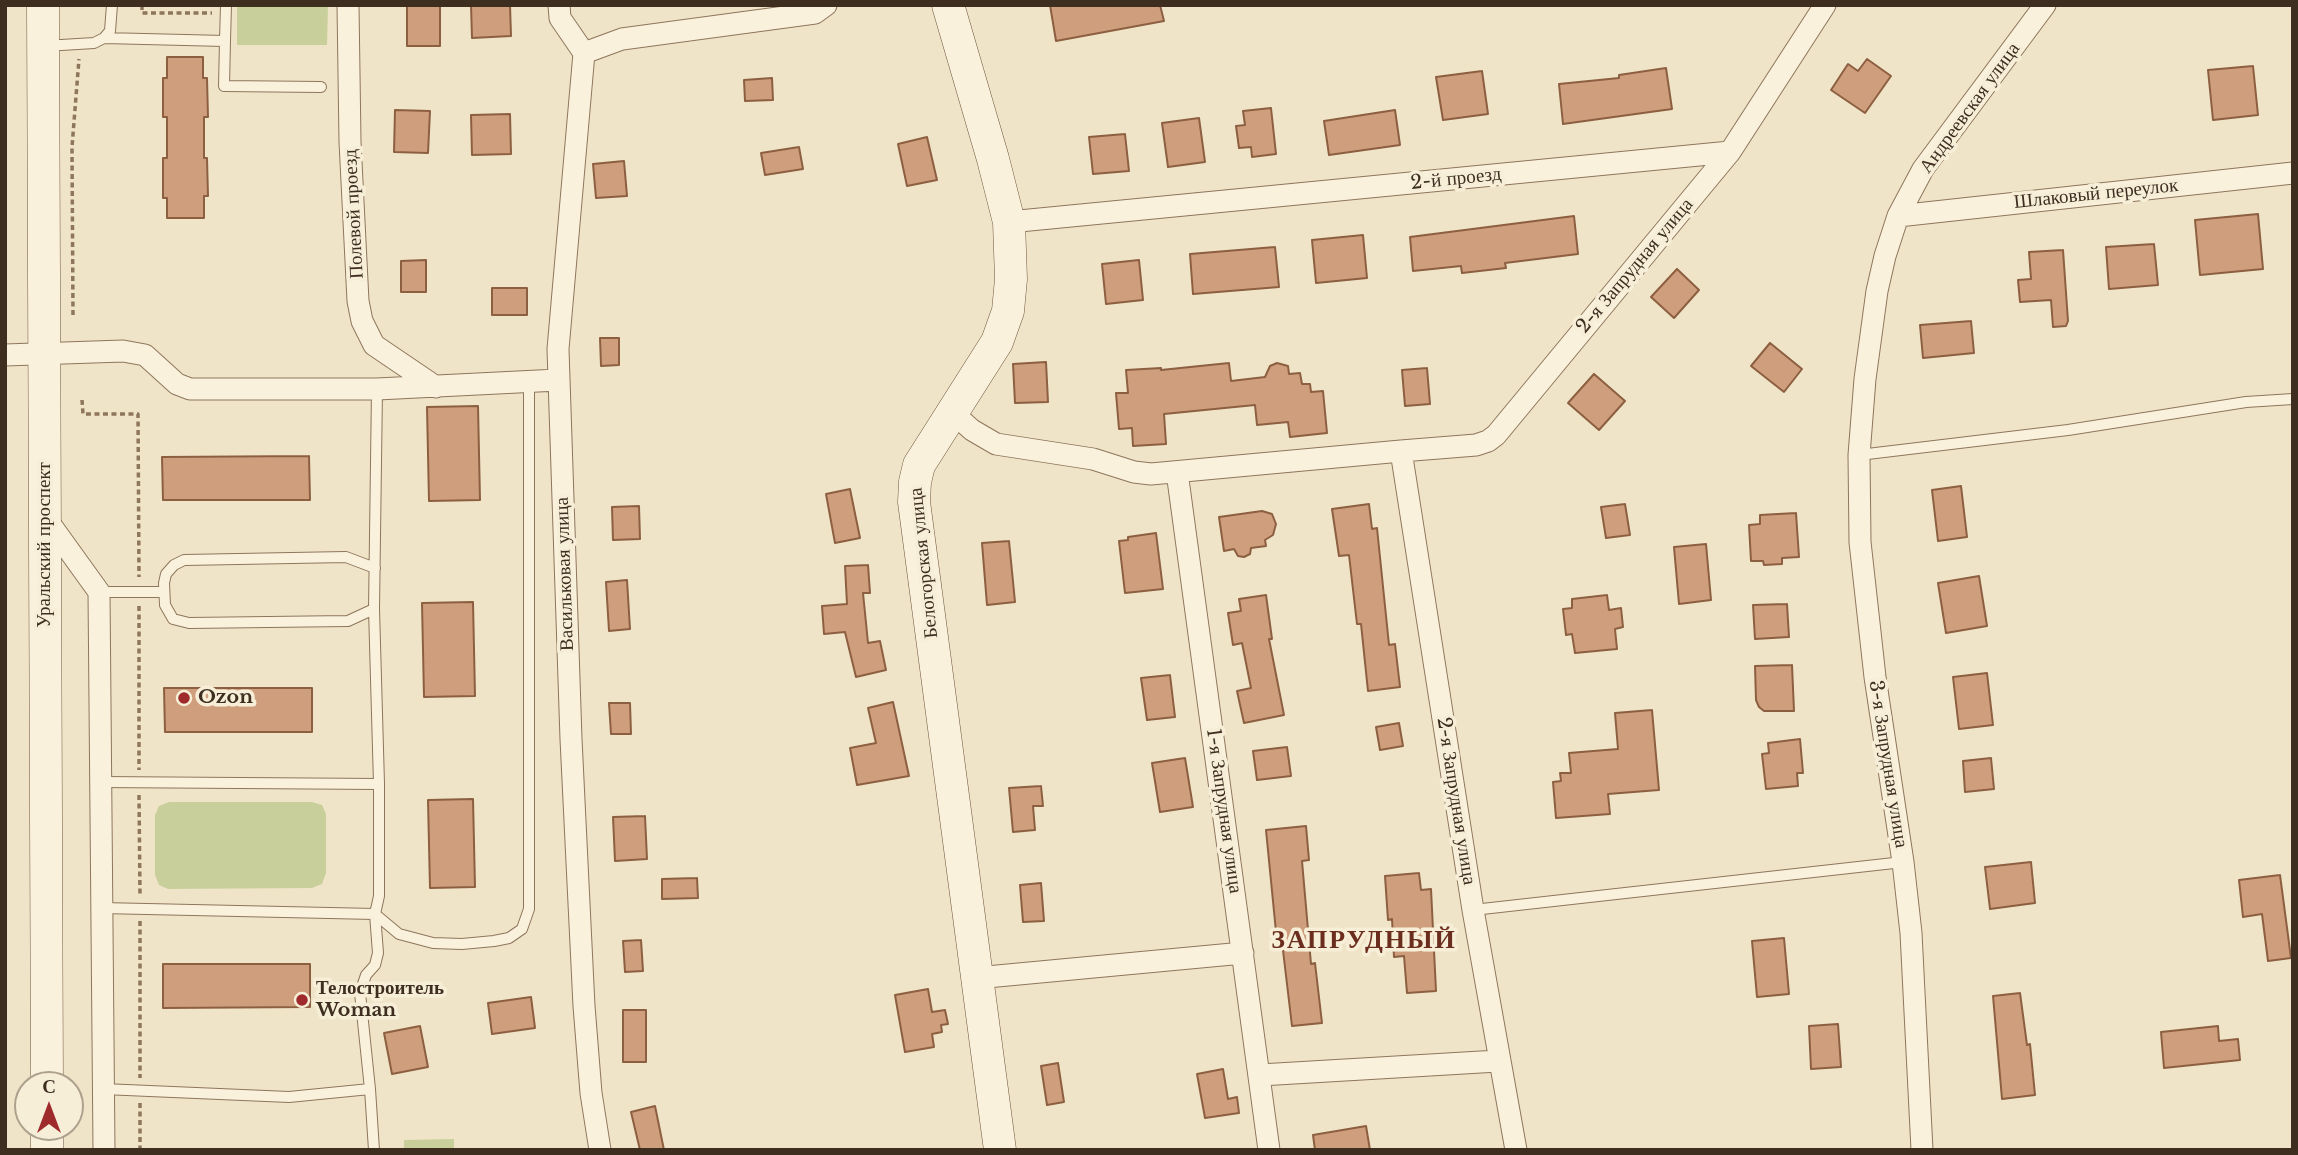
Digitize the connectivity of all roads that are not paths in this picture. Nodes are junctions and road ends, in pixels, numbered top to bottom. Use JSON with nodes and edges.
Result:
{"nodes":[{"id":1,"x":43,"y":5,"type":"edge"},
{"id":2,"x":111,"y":5,"type":"edge"},
{"id":3,"x":226,"y":5,"type":"edge"},
{"id":4,"x":348,"y":5,"type":"edge"},
{"id":5,"x":559,"y":5,"type":"edge"},
{"id":6,"x":826,"y":5,"type":"edge"},
{"id":7,"x":948,"y":5,"type":"edge"},
{"id":8,"x":1825,"y":5,"type":"edge"},
{"id":9,"x":2045,"y":5,"type":"edge"},
{"id":10,"x":104,"y":38,"type":"junction"},
{"id":11,"x":225,"y":41,"type":"junction"},
{"id":12,"x":44,"y":46,"type":"junction"},
{"id":13,"x":584,"y":53,"type":"junction"},
{"id":14,"x":321,"y":87,"type":"dead end"},
{"id":15,"x":1730,"y":152,"type":"junction"},
{"id":16,"x":2293,"y":173,"type":"edge"},
{"id":17,"x":1898,"y":215,"type":"junction"},
{"id":18,"x":1009,"y":222,"type":"junction"},
{"id":19,"x":45,"y":354,"type":"junction"},
{"id":20,"x":5,"y":355,"type":"edge"},
{"id":21,"x":1865,"y":379,"type":"joint"},
{"id":22,"x":558,"y":380,"type":"junction"},
{"id":23,"x":529,"y":382,"type":"junction"},
{"id":24,"x":436,"y":387,"type":"junction"},
{"id":25,"x":377,"y":389,"type":"junction"},
{"id":26,"x":2293,"y":398,"type":"edge"},
{"id":27,"x":953,"y":412,"type":"junction"},
{"id":28,"x":1401,"y":451,"type":"junction"},
{"id":29,"x":1859,"y":455,"type":"junction"},
{"id":30,"x":1177,"y":472,"type":"junction"},
{"id":31,"x":45,"y":517,"type":"junction"},
{"id":32,"x":375,"y":568,"type":"junction"},
{"id":33,"x":99,"y":592,"type":"junction"},
{"id":34,"x":164,"y":592,"type":"junction"},
{"id":35,"x":374,"y":609,"type":"junction"},
{"id":36,"x":100,"y":782,"type":"junction"},
{"id":37,"x":379,"y":784,"type":"junction"},
{"id":38,"x":1903,"y":862,"type":"junction"},
{"id":39,"x":101,"y":908,"type":"junction"},
{"id":40,"x":1472,"y":910,"type":"junction"},
{"id":41,"x":375,"y":914,"type":"junction"},
{"id":42,"x":1243,"y":953,"type":"junction"},
{"id":43,"x":976,"y":978,"type":"junction"},
{"id":44,"x":1498,"y":1062,"type":"junction"},
{"id":45,"x":47,"y":1071,"type":"edge"},
{"id":46,"x":1260,"y":1075,"type":"junction"},
{"id":47,"x":103,"y":1089,"type":"junction"},
{"id":48,"x":370,"y":1089,"type":"junction"},
{"id":49,"x":104,"y":1150,"type":"edge"},
{"id":50,"x":374,"y":1150,"type":"edge"},
{"id":51,"x":600,"y":1150,"type":"edge"},
{"id":52,"x":1000,"y":1150,"type":"edge"},
{"id":53,"x":1269,"y":1150,"type":"edge"},
{"id":54,"x":1516,"y":1150,"type":"edge"},
{"id":55,"x":1922,"y":1150,"type":"edge"}],
"edges":[{"from":1,"to":12,"type":"street","name":"Уральский проспект"},
{"from":2,"to":10,"type":"lane"},
{"from":3,"to":11,"type":"lane"},
{"from":4,"to":24,"type":"street","name":"Полевой проезд"},
{"from":5,"to":13,"type":"street"},
{"from":6,"to":13,"type":"street"},
{"from":7,"to":18,"type":"street","name":"Белогорская улица"},
{"from":8,"to":15,"type":"street"},
{"from":9,"to":17,"type":"street","name":"Андреевская улица"},
{"from":10,"to":11,"type":"lane"},
{"from":10,"to":12,"type":"lane"},
{"from":11,"to":14,"type":"lane"},
{"from":12,"to":19,"type":"street","name":"Уральский проспект"},
{"from":13,"to":22,"type":"street","name":"Васильковая улица"},
{"from":15,"to":18,"type":"street","name":"2-й проезд"},
{"from":15,"to":28,"type":"street","name":"2-я Запрудная улица"},
{"from":16,"to":17,"type":"street","name":"Шлаковый переулок"},
{"from":17,"to":21,"type":"street","name":"Андреевская улица"},
{"from":18,"to":27,"type":"street","name":"Белогорская улица"},
{"from":19,"to":20,"type":"street"},
{"from":19,"to":25,"type":"street"},
{"from":19,"to":31,"type":"street","name":"Уральский проспект"},
{"from":21,"to":29,"type":"street","name":"3-я Запрудная улица"},
{"from":22,"to":23,"type":"street"},
{"from":22,"to":51,"type":"street","name":"Васильковая улица"},
{"from":23,"to":24,"type":"street"},
{"from":23,"to":41,"type":"lane"},
{"from":24,"to":25,"type":"street"},
{"from":25,"to":32,"type":"lane"},
{"from":26,"to":29,"type":"lane"},
{"from":27,"to":30,"type":"street","name":"2-я Запрудная улица"},
{"from":27,"to":43,"type":"street","name":"Белогорская улица"},
{"from":28,"to":30,"type":"street","name":"2-я Запрудная улица"},
{"from":28,"to":40,"type":"street","name":"2-я Запрудная улица"},
{"from":29,"to":38,"type":"street","name":"3-я Запрудная улица"},
{"from":30,"to":42,"type":"street","name":"1-я Запрудная улица"},
{"from":31,"to":33,"type":"street"},
{"from":31,"to":45,"type":"street","name":"Уральский проспект"},
{"from":32,"to":34,"type":"lane"},
{"from":32,"to":35,"type":"lane"},
{"from":33,"to":34,"type":"lane"},
{"from":33,"to":36,"type":"street"},
{"from":34,"to":35,"type":"lane"},
{"from":35,"to":37,"type":"lane"},
{"from":36,"to":37,"type":"lane"},
{"from":36,"to":39,"type":"street"},
{"from":37,"to":41,"type":"lane"},
{"from":38,"to":40,"type":"lane"},
{"from":38,"to":55,"type":"street","name":"3-я Запрудная улица"},
{"from":39,"to":41,"type":"lane"},
{"from":39,"to":47,"type":"street"},
{"from":40,"to":44,"type":"street","name":"2-я Запрудная улица"},
{"from":41,"to":48,"type":"lane"},
{"from":42,"to":43,"type":"street"},
{"from":42,"to":46,"type":"street","name":"1-я Запрудная улица"},
{"from":43,"to":52,"type":"street","name":"Белогорская улица"},
{"from":44,"to":46,"type":"street"},
{"from":44,"to":54,"type":"street","name":"2-я Запрудная улица"},
{"from":46,"to":53,"type":"street","name":"1-я Запрудная улица"},
{"from":47,"to":48,"type":"lane"},
{"from":47,"to":49,"type":"street"},
{"from":48,"to":50,"type":"lane"}]}
